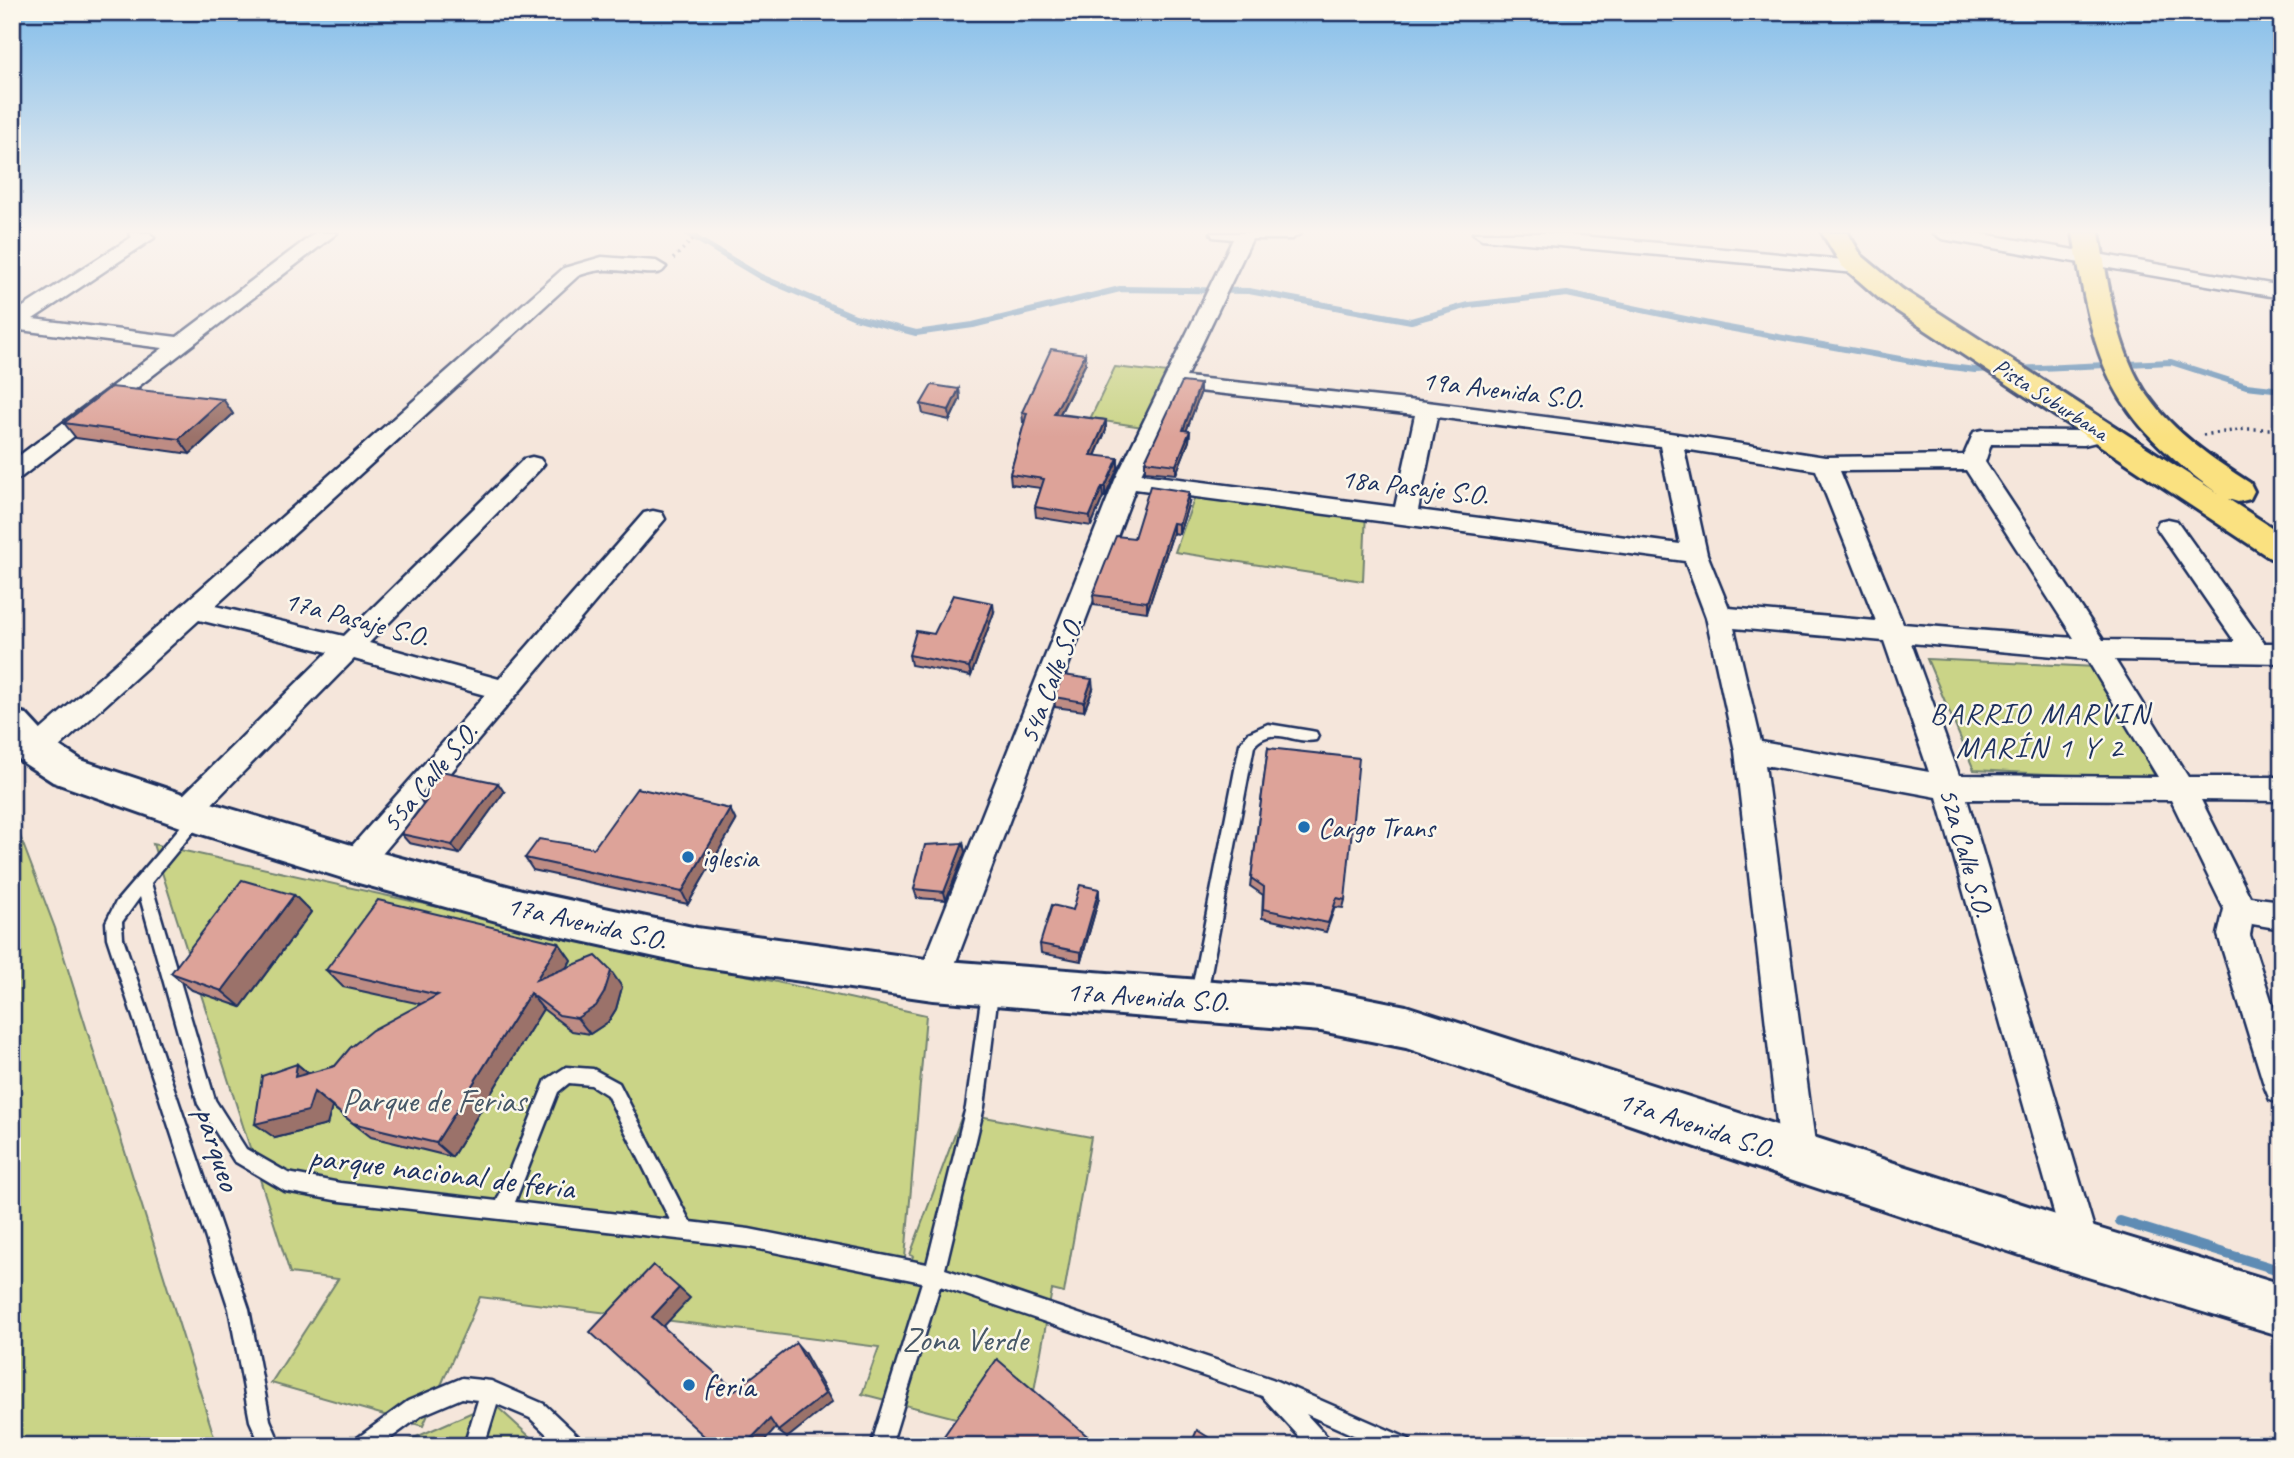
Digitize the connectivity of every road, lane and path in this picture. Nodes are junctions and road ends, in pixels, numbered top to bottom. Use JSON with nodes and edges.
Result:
{"nodes":[{"id":1,"x":47,"y":301,"type":"edge"},
{"id":2,"x":239,"y":301,"type":"edge"},
{"id":3,"x":539,"y":301,"type":"edge"},
{"id":4,"x":1210,"y":301,"type":"edge"},
{"id":5,"x":1905,"y":301,"type":"edge"},
{"id":6,"x":2101,"y":301,"type":"edge"},
{"id":7,"x":13,"y":323,"type":"edge"},
{"id":8,"x":183,"y":344,"type":"junction"},
{"id":9,"x":1173,"y":382,"type":"junction"},
{"id":10,"x":1427,"y":409,"type":"junction"},
{"id":11,"x":2282,"y":429,"type":"edge"},
{"id":12,"x":2161,"y":430,"type":"junction"},
{"id":13,"x":2104,"y":433,"type":"junction"},
{"id":14,"x":1670,"y":440,"type":"junction"},
{"id":15,"x":23,"y":455,"type":"edge"},
{"id":16,"x":1973,"y":462,"type":"junction"},
{"id":17,"x":531,"y":464,"type":"dead end"},
{"id":18,"x":1825,"y":464,"type":"junction"},
{"id":19,"x":12,"y":473,"type":"edge"},
{"id":20,"x":1127,"y":480,"type":"junction"},
{"id":21,"x":1405,"y":516,"type":"junction"},
{"id":22,"x":653,"y":519,"type":"dead end"},
{"id":23,"x":2282,"y":521,"type":"edge"},
{"id":24,"x":2168,"y":527,"type":"dead end"},
{"id":25,"x":2282,"y":550,"type":"edge"},
{"id":26,"x":1695,"y":554,"type":"junction"},
{"id":27,"x":195,"y":610,"type":"junction"},
{"id":28,"x":1718,"y":617,"type":"junction"},
{"id":29,"x":1895,"y":635,"type":"junction"},
{"id":30,"x":347,"y":647,"type":"junction"},
{"id":31,"x":2095,"y":650,"type":"junction"},
{"id":32,"x":2270,"y":653,"type":"edge"},
{"id":33,"x":503,"y":690,"type":"junction"},
{"id":34,"x":1311,"y":736,"type":"dead end"},
{"id":35,"x":24,"y":738,"type":"edge"},
{"id":36,"x":1749,"y":751,"type":"junction"},
{"id":37,"x":1948,"y":787,"type":"junction"},
{"id":38,"x":2282,"y":789,"type":"edge"},
{"id":39,"x":2181,"y":790,"type":"junction"},
{"id":40,"x":192,"y":814,"type":"junction"},
{"id":41,"x":355,"y":864,"type":"junction"},
{"id":42,"x":143,"y":880,"type":"junction"},
{"id":43,"x":2240,"y":909,"type":"junction"},
{"id":44,"x":2282,"y":915,"type":"edge"},
{"id":45,"x":933,"y":980,"type":"junction"},
{"id":46,"x":991,"y":984,"type":"junction"},
{"id":47,"x":1198,"y":999,"type":"junction"},
{"id":48,"x":2282,"y":1088,"type":"edge"},
{"id":49,"x":1799,"y":1158,"type":"junction"},
{"id":50,"x":503,"y":1209,"type":"junction"},
{"id":51,"x":685,"y":1231,"type":"junction"},
{"id":52,"x":2081,"y":1249,"type":"junction"},
{"id":53,"x":934,"y":1275,"type":"junction"},
{"id":54,"x":2282,"y":1310,"type":"edge"},
{"id":55,"x":1268,"y":1388,"type":"junction"},
{"id":56,"x":491,"y":1391,"type":"junction"},
{"id":57,"x":271,"y":1446,"type":"edge"},
{"id":58,"x":363,"y":1446,"type":"edge"},
{"id":59,"x":474,"y":1446,"type":"edge"},
{"id":60,"x":574,"y":1446,"type":"edge"},
{"id":61,"x":881,"y":1446,"type":"edge"},
{"id":62,"x":1322,"y":1446,"type":"edge"},
{"id":63,"x":1402,"y":1446,"type":"edge"}],
"edges":[{"from":1,"to":7,"type":"street"},
{"from":2,"to":8,"type":"street"},
{"from":3,"to":27,"type":"street"},
{"from":4,"to":9,"type":"street","name":"54a Calle S.O."},
{"from":5,"to":13,"type":"main road","name":"Pista Suburbana"},
{"from":6,"to":12,"type":"main road","name":"Pista Suburbana"},
{"from":7,"to":8,"type":"street"},
{"from":8,"to":15,"type":"street"},
{"from":9,"to":10,"type":"street","name":"19a Avenida S.O."},
{"from":9,"to":20,"type":"street","name":"54a Calle S.O."},
{"from":10,"to":14,"type":"street","name":"19a Avenida S.O."},
{"from":10,"to":21,"type":"street"},
{"from":11,"to":12,"type":"path"},
{"from":12,"to":23,"type":"main road","name":"Pista Suburbana"},
{"from":13,"to":16,"type":"street"},
{"from":13,"to":25,"type":"main road","name":"Pista Suburbana"},
{"from":14,"to":18,"type":"street","name":"19a Avenida S.O."},
{"from":14,"to":26,"type":"street"},
{"from":15,"to":19,"type":"street"},
{"from":16,"to":18,"type":"street","name":"19a Avenida S.O."},
{"from":16,"to":31,"type":"street"},
{"from":17,"to":30,"type":"street"},
{"from":18,"to":29,"type":"street","name":"52a Calle S.O."},
{"from":20,"to":21,"type":"street","name":"18a Pasaje S.O."},
{"from":20,"to":45,"type":"street","name":"54a Calle S.O."},
{"from":21,"to":26,"type":"street","name":"18a Pasaje S.O."},
{"from":22,"to":33,"type":"street","name":"55a Calle S.O."},
{"from":24,"to":32,"type":"street"},
{"from":26,"to":28,"type":"street"},
{"from":27,"to":30,"type":"street","name":"17a Pasaje S.O."},
{"from":27,"to":35,"type":"street"},
{"from":28,"to":29,"type":"street"},
{"from":28,"to":36,"type":"street"},
{"from":29,"to":31,"type":"street"},
{"from":29,"to":37,"type":"street","name":"52a Calle S.O."},
{"from":30,"to":33,"type":"street","name":"17a Pasaje S.O."},
{"from":30,"to":40,"type":"street"},
{"from":31,"to":32,"type":"street"},
{"from":31,"to":39,"type":"street"},
{"from":33,"to":41,"type":"street","name":"55a Calle S.O."},
{"from":34,"to":47,"type":"lane"},
{"from":35,"to":40,"type":"street","name":"17a Avenida S.O."},
{"from":36,"to":37,"type":"street"},
{"from":36,"to":49,"type":"street"},
{"from":37,"to":39,"type":"street"},
{"from":37,"to":52,"type":"street","name":"52a Calle S.O."},
{"from":38,"to":39,"type":"street"},
{"from":39,"to":43,"type":"street"},
{"from":40,"to":41,"type":"street","name":"17a Avenida S.O."},
{"from":40,"to":42,"type":"lane"},
{"from":41,"to":45,"type":"street","name":"17a Avenida S.O."},
{"from":42,"to":50,"type":"lane","name":"parque nacional de feria"},
{"from":42,"to":57,"type":"lane","name":"parqueo"},
{"from":43,"to":44,"type":"street"},
{"from":43,"to":48,"type":"street"},
{"from":45,"to":46,"type":"street","name":"17a Avenida S.O."},
{"from":46,"to":47,"type":"street","name":"17a Avenida S.O."},
{"from":46,"to":53,"type":"lane"},
{"from":47,"to":49,"type":"street","name":"17a Avenida S.O."},
{"from":49,"to":52,"type":"street","name":"17a Avenida S.O."},
{"from":50,"to":51,"type":"lane","name":"parque nacional de feria"},
{"from":50,"to":51,"type":"lane"},
{"from":51,"to":53,"type":"lane","name":"parque nacional de feria"},
{"from":52,"to":54,"type":"street","name":"17a Avenida S.O."},
{"from":53,"to":55,"type":"lane","name":"parque nacional de feria"},
{"from":53,"to":61,"type":"lane"},
{"from":55,"to":62,"type":"lane"},
{"from":55,"to":63,"type":"lane","name":"parque nacional de feria"},
{"from":56,"to":58,"type":"lane"},
{"from":56,"to":59,"type":"lane"},
{"from":56,"to":60,"type":"lane"}]}
